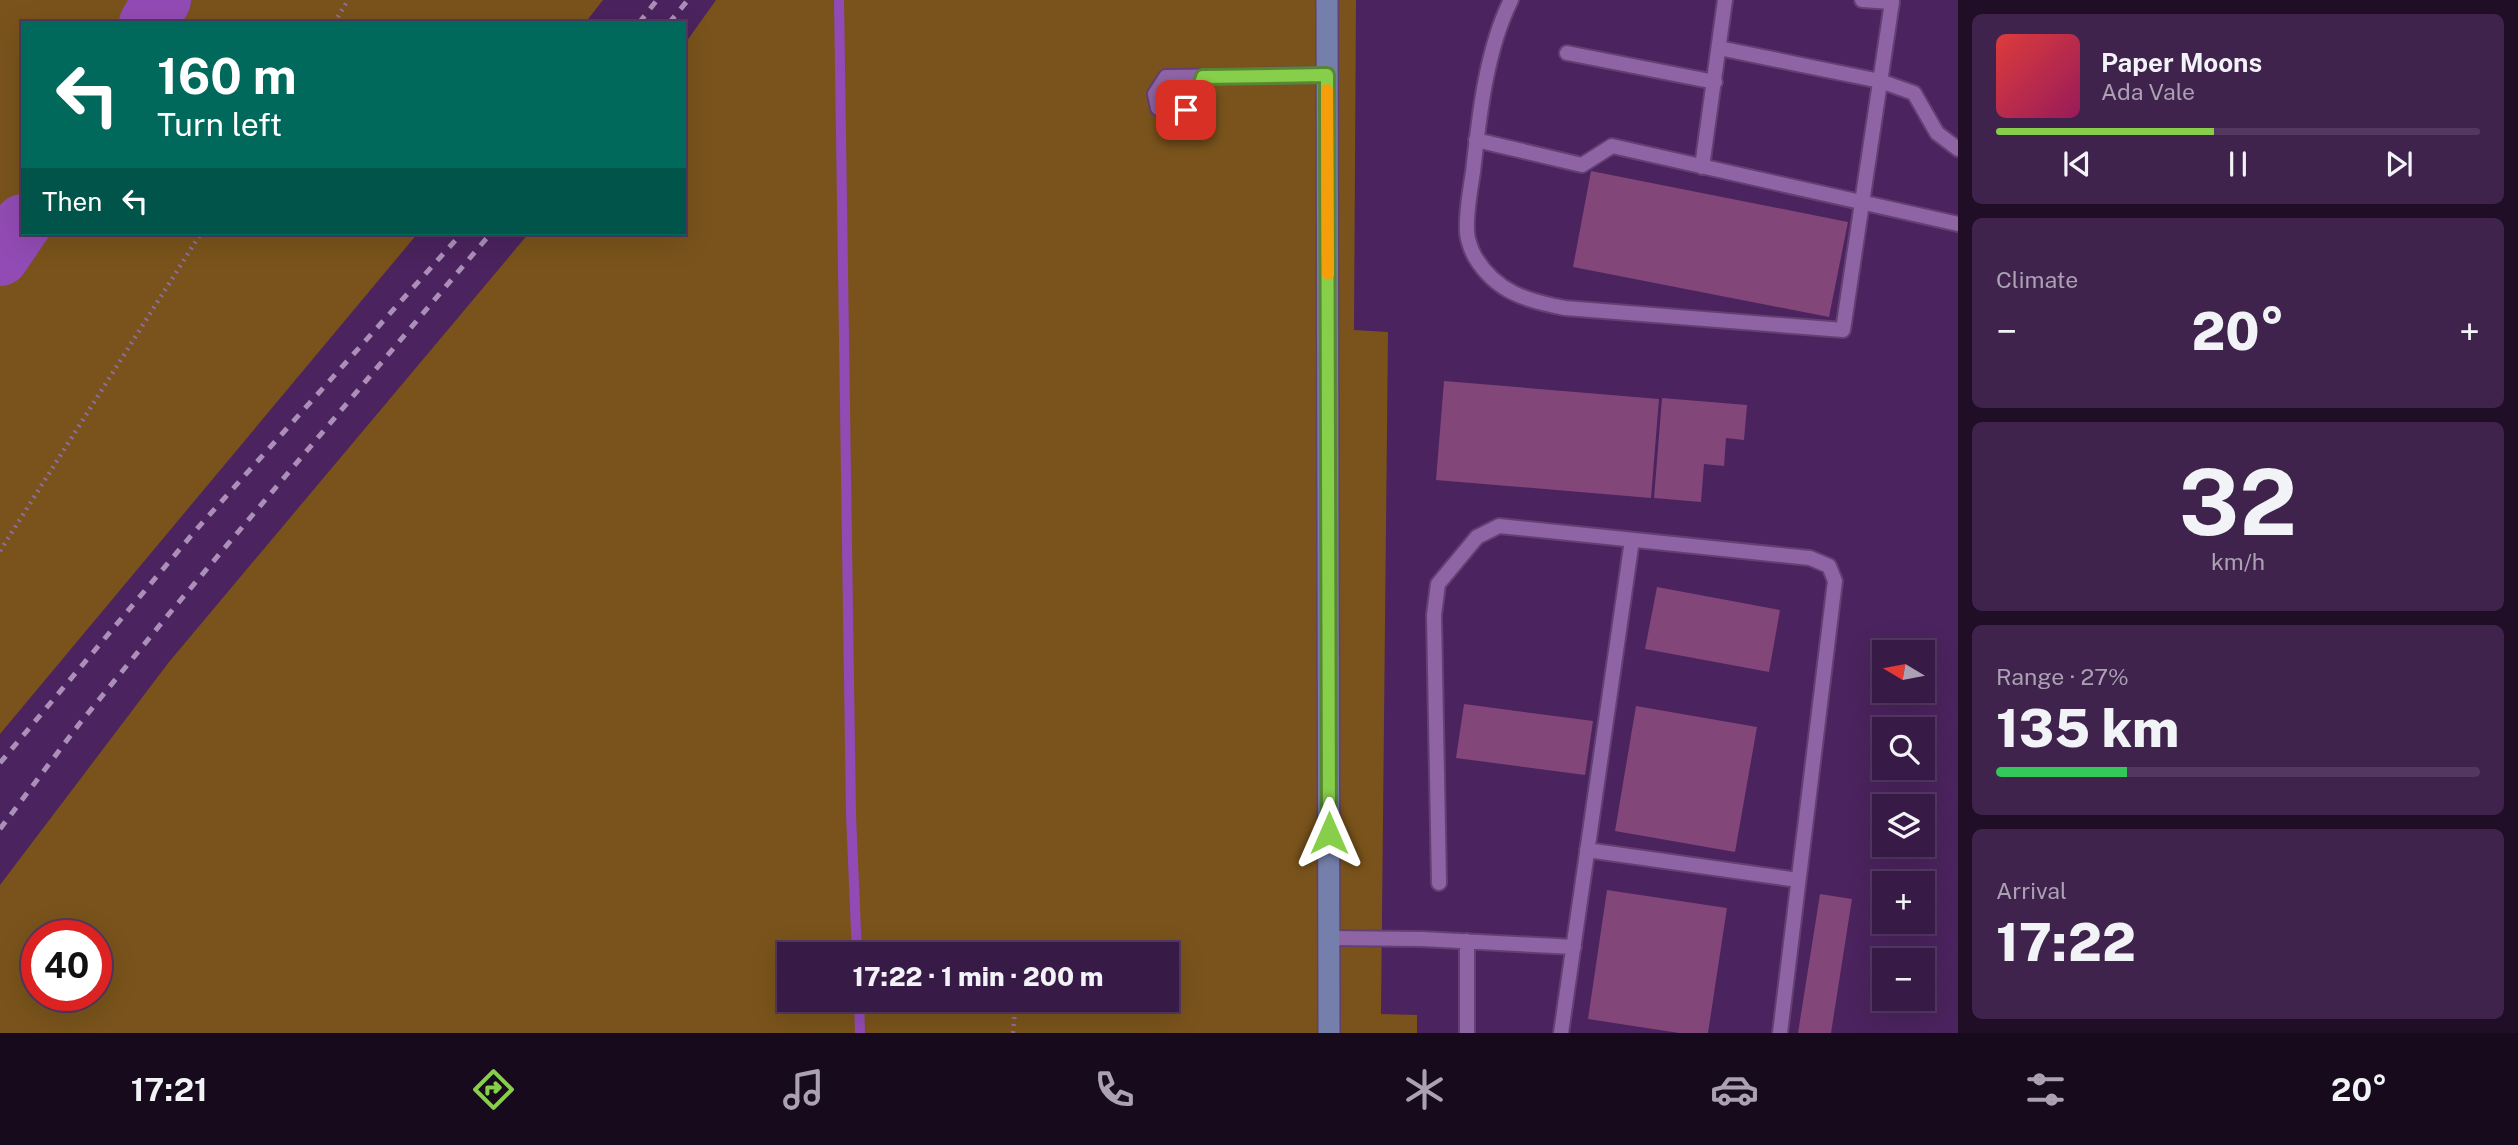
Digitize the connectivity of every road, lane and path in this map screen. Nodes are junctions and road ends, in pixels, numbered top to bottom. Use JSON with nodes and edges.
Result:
{"nodes":[{"id":1,"x":348,"y":0,"type":"edge"},
{"id":2,"x":1327,"y":0,"type":"edge"},
{"id":3,"x":1511,"y":0,"type":"edge"},
{"id":4,"x":1725,"y":0,"type":"edge"},
{"id":5,"x":1862,"y":0,"type":"edge"},
{"id":6,"x":335,"y":21,"type":"edge"},
{"id":7,"x":1720,"y":48,"type":"junction"},
{"id":8,"x":1567,"y":52,"type":"dead end"},
{"id":9,"x":1327,"y":75,"type":"junction"},
{"id":10,"x":1203,"y":77,"type":"dead end"},
{"id":11,"x":1880,"y":81,"type":"junction"},
{"id":12,"x":1715,"y":82,"type":"junction"},
{"id":13,"x":1476,"y":140,"type":"junction"},
{"id":14,"x":1958,"y":149,"type":"edge"},
{"id":15,"x":1702,"y":167,"type":"junction"},
{"id":16,"x":1862,"y":203,"type":"junction"},
{"id":17,"x":1958,"y":224,"type":"edge"},
{"id":18,"x":200,"y":235,"type":"edge"},
{"id":19,"x":1632,"y":540,"type":"junction"},
{"id":20,"x":0,"y":551,"type":"edge"},
{"id":21,"x":1587,"y":850,"type":"junction"},
{"id":22,"x":1798,"y":880,"type":"junction"},
{"id":23,"x":1439,"y":883,"type":"dead end"},
{"id":24,"x":1329,"y":938,"type":"junction"},
{"id":25,"x":1467,"y":941,"type":"junction"},
{"id":26,"x":1574,"y":947,"type":"junction"},
{"id":27,"x":1015,"y":1012,"type":"edge"},
{"id":28,"x":1565,"y":1032,"type":"edge"},
{"id":29,"x":1013,"y":1033,"type":"edge"},
{"id":30,"x":1329,"y":1033,"type":"edge"},
{"id":31,"x":1467,"y":1033,"type":"edge"},
{"id":32,"x":1780,"y":1033,"type":"edge"}],
"edges":[{"from":1,"to":6,"type":"path"},
{"from":2,"to":9,"type":"street"},
{"from":3,"to":13,"type":"lane"},
{"from":4,"to":7,"type":"lane"},
{"from":5,"to":11,"type":"lane"},
{"from":7,"to":11,"type":"lane"},
{"from":7,"to":12,"type":"lane"},
{"from":8,"to":12,"type":"lane"},
{"from":9,"to":10,"type":"lane"},
{"from":9,"to":24,"type":"street"},
{"from":11,"to":14,"type":"lane"},
{"from":11,"to":16,"type":"lane"},
{"from":12,"to":15,"type":"lane"},
{"from":13,"to":15,"type":"lane"},
{"from":13,"to":16,"type":"lane"},
{"from":15,"to":16,"type":"lane"},
{"from":16,"to":17,"type":"lane"},
{"from":18,"to":20,"type":"path"},
{"from":19,"to":21,"type":"lane"},
{"from":19,"to":22,"type":"lane"},
{"from":19,"to":23,"type":"lane"},
{"from":21,"to":22,"type":"lane"},
{"from":21,"to":26,"type":"lane"},
{"from":22,"to":32,"type":"lane"},
{"from":24,"to":25,"type":"lane"},
{"from":24,"to":30,"type":"street"},
{"from":25,"to":26,"type":"lane"},
{"from":25,"to":31,"type":"lane"},
{"from":26,"to":28,"type":"lane"},
{"from":27,"to":29,"type":"path"}]}
